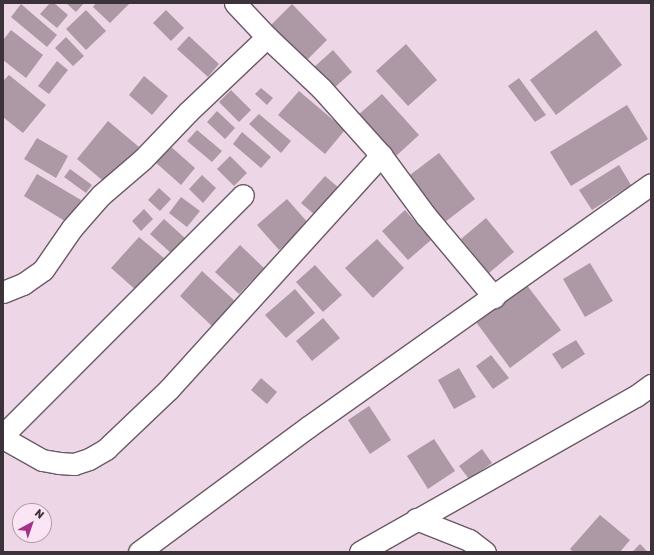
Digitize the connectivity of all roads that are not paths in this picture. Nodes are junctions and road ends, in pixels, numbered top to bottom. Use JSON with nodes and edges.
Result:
{"nodes":[{"id":1,"x":236,"y":3,"type":"edge"},
{"id":2,"x":267,"y":37,"type":"junction"},
{"id":3,"x":382,"y":154,"type":"junction"},
{"id":4,"x":651,"y":184,"type":"edge"},
{"id":5,"x":243,"y":195,"type":"dead end"},
{"id":6,"x":3,"y":292,"type":"edge"},
{"id":7,"x":494,"y":297,"type":"junction"},
{"id":8,"x":651,"y":385,"type":"edge"},
{"id":9,"x":3,"y":437,"type":"edge"},
{"id":10,"x":416,"y":519,"type":"junction"},
{"id":11,"x":480,"y":551,"type":"edge"},
{"id":12,"x":139,"y":552,"type":"edge"},
{"id":13,"x":360,"y":552,"type":"edge"}],
"edges":[{"from":1,"to":2,"type":"street"},
{"from":2,"to":3,"type":"street"},
{"from":2,"to":6,"type":"street"},
{"from":3,"to":7,"type":"street"},
{"from":3,"to":9,"type":"street"},
{"from":4,"to":7,"type":"street"},
{"from":5,"to":9,"type":"street"},
{"from":7,"to":12,"type":"street"},
{"from":8,"to":10,"type":"street"},
{"from":10,"to":11,"type":"street"},
{"from":10,"to":13,"type":"street"}]}
